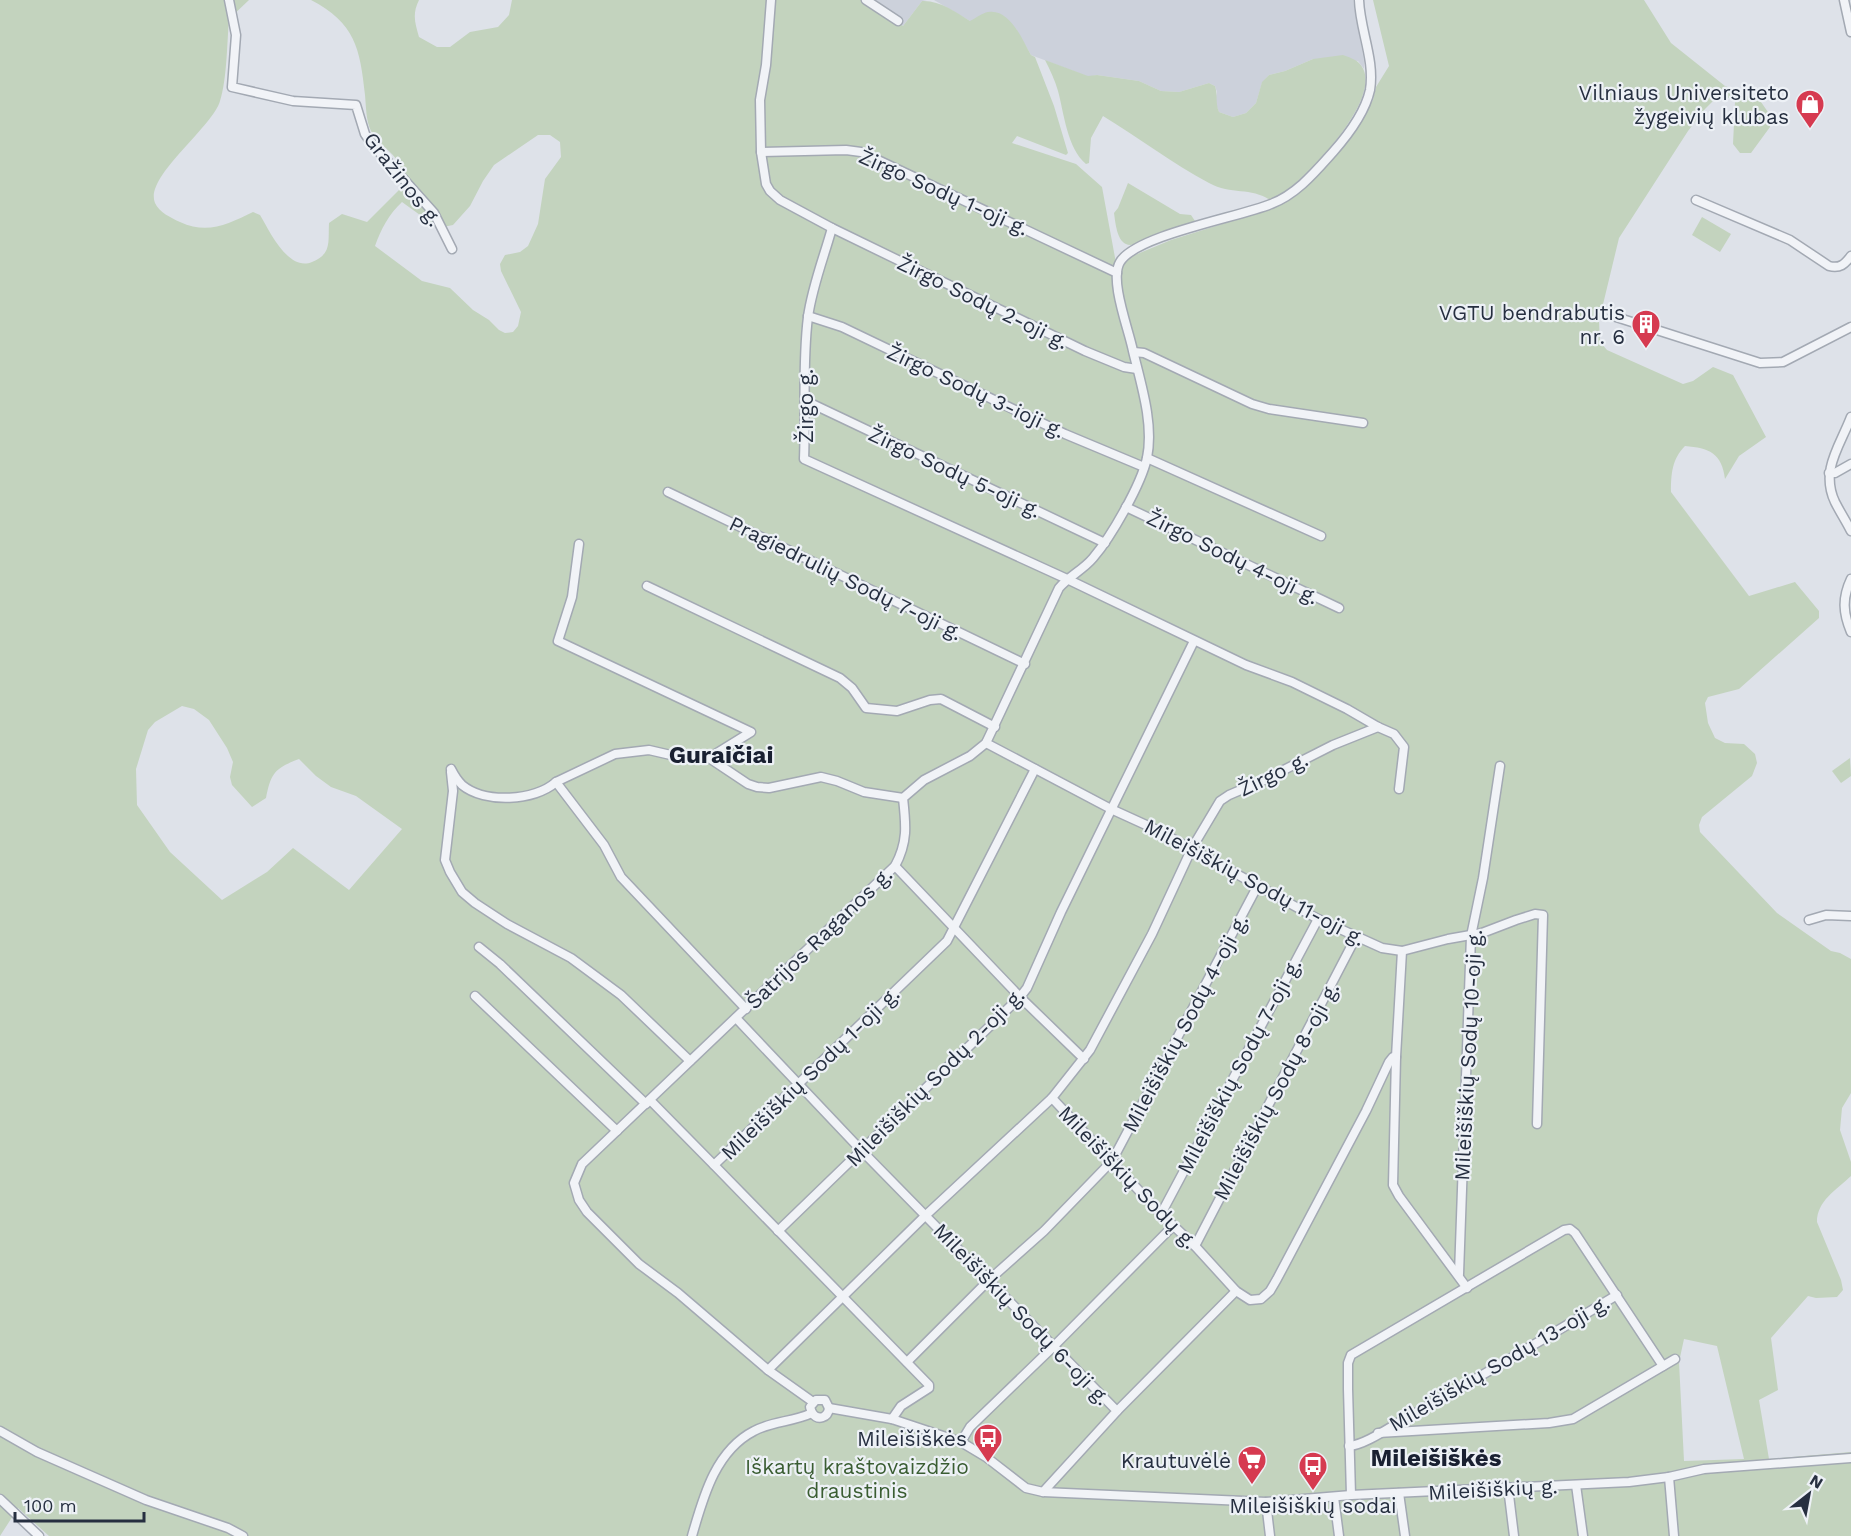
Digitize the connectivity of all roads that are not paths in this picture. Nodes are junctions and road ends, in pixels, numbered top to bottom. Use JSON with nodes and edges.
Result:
{"nodes":[{"id":1,"x":229,"y":0,"type":"edge"},
{"id":2,"x":771,"y":0,"type":"edge"},
{"id":3,"x":866,"y":0,"type":"edge"},
{"id":4,"x":1359,"y":0,"type":"edge"},
{"id":5,"x":1844,"y":0,"type":"edge"},
{"id":6,"x":898,"y":21,"type":"dead end"},
{"id":7,"x":1851,"y":32,"type":"edge"},
{"id":8,"x":761,"y":152,"type":"junction"},
{"id":9,"x":1696,"y":200,"type":"dead end"},
{"id":10,"x":832,"y":228,"type":"junction"},
{"id":11,"x":452,"y":249,"type":"dead end"},
{"id":12,"x":1851,"y":256,"type":"edge"},
{"id":13,"x":1117,"y":273,"type":"junction"},
{"id":14,"x":808,"y":316,"type":"junction"},
{"id":15,"x":1614,"y":316,"type":"dead end"},
{"id":16,"x":1851,"y":327,"type":"edge"},
{"id":17,"x":1134,"y":352,"type":"junction"},
{"id":18,"x":1137,"y":369,"type":"junction"},
{"id":19,"x":806,"y":401,"type":"junction"},
{"id":20,"x":1851,"y":417,"type":"edge"},
{"id":21,"x":1363,"y":423,"type":"dead end"},
{"id":22,"x":1147,"y":458,"type":"junction"},
{"id":23,"x":1851,"y":465,"type":"edge"},
{"id":24,"x":1144,"y":467,"type":"junction"},
{"id":25,"x":1829,"y":473,"type":"junction"},
{"id":26,"x":668,"y":492,"type":"dead end"},
{"id":27,"x":1126,"y":507,"type":"junction"},
{"id":28,"x":1851,"y":531,"type":"edge"},
{"id":29,"x":1321,"y":536,"type":"dead end"},
{"id":30,"x":1105,"y":543,"type":"junction"},
{"id":31,"x":579,"y":544,"type":"dead end"},
{"id":32,"x":1067,"y":579,"type":"junction"},
{"id":33,"x":1851,"y":579,"type":"edge"},
{"id":34,"x":647,"y":586,"type":"dead end"},
{"id":35,"x":1339,"y":608,"type":"dead end"},
{"id":36,"x":1851,"y":632,"type":"edge"},
{"id":37,"x":1194,"y":641,"type":"junction"},
{"id":38,"x":1025,"y":664,"type":"junction"},
{"id":39,"x":995,"y":727,"type":"junction"},
{"id":40,"x":1378,"y":727,"type":"junction"},
{"id":41,"x":986,"y":743,"type":"junction"},
{"id":42,"x":708,"y":758,"type":"junction"},
{"id":43,"x":1500,"y":766,"type":"dead end"},
{"id":44,"x":1035,"y":769,"type":"junction"},
{"id":45,"x":556,"y":782,"type":"junction"},
{"id":46,"x":1399,"y":789,"type":"dead end"},
{"id":47,"x":903,"y":798,"type":"junction"},
{"id":48,"x":1111,"y":808,"type":"junction"},
{"id":49,"x":1192,"y":848,"type":"junction"},
{"id":50,"x":895,"y":866,"type":"junction"},
{"id":51,"x":1258,"y":885,"type":"junction"},
{"id":52,"x":1851,"y":916,"type":"edge"},
{"id":53,"x":1317,"y":919,"type":"junction"},
{"id":54,"x":1809,"y":920,"type":"dead end"},
{"id":55,"x":954,"y":928,"type":"junction"},
{"id":56,"x":1471,"y":936,"type":"junction"},
{"id":57,"x":1356,"y":937,"type":"junction"},
{"id":58,"x":479,"y":948,"type":"dead end"},
{"id":59,"x":1402,"y":951,"type":"junction"},
{"id":60,"x":475,"y":996,"type":"dead end"},
{"id":61,"x":1020,"y":997,"type":"junction"},
{"id":62,"x":746,"y":1009,"type":"junction"},
{"id":63,"x":736,"y":1018,"type":"junction"},
{"id":64,"x":1396,"y":1057,"type":"junction"},
{"id":65,"x":1084,"y":1059,"type":"junction"},
{"id":66,"x":690,"y":1061,"type":"junction"},
{"id":67,"x":798,"y":1083,"type":"junction"},
{"id":68,"x":1052,"y":1098,"type":"junction"},
{"id":69,"x":648,"y":1102,"type":"junction"},
{"id":70,"x":1537,"y":1124,"type":"dead end"},
{"id":71,"x":617,"y":1131,"type":"junction"},
{"id":72,"x":861,"y":1150,"type":"junction"},
{"id":73,"x":1112,"y":1161,"type":"junction"},
{"id":74,"x":714,"y":1165,"type":"junction"},
{"id":75,"x":1161,"y":1214,"type":"junction"},
{"id":76,"x":926,"y":1215,"type":"junction"},
{"id":77,"x":1173,"y":1226,"type":"junction"},
{"id":78,"x":778,"y":1231,"type":"junction"},
{"id":79,"x":1195,"y":1246,"type":"junction"},
{"id":80,"x":1459,"y":1274,"type":"junction"},
{"id":81,"x":989,"y":1280,"type":"junction"},
{"id":82,"x":1467,"y":1288,"type":"junction"},
{"id":83,"x":1236,"y":1291,"type":"junction"},
{"id":84,"x":1617,"y":1295,"type":"junction"},
{"id":85,"x":842,"y":1297,"type":"junction"},
{"id":86,"x":1054,"y":1346,"type":"junction"},
{"id":87,"x":1676,"y":1359,"type":"dead end"},
{"id":88,"x":907,"y":1362,"type":"junction"},
{"id":89,"x":1664,"y":1366,"type":"junction"},
{"id":90,"x":768,"y":1370,"type":"junction"},
{"id":91,"x":813,"y":1402,"type":"junction"},
{"id":92,"x":829,"y":1408,"type":"junction"},
{"id":93,"x":1117,"y":1411,"type":"junction"},
{"id":94,"x":812,"y":1413,"type":"junction"},
{"id":95,"x":892,"y":1419,"type":"junction"},
{"id":96,"x":0,"y":1431,"type":"edge"},
{"id":97,"x":1378,"y":1433,"type":"junction"},
{"id":98,"x":961,"y":1442,"type":"junction"},
{"id":99,"x":1349,"y":1446,"type":"junction"},
{"id":100,"x":1851,"y":1458,"type":"edge"},
{"id":101,"x":1669,"y":1477,"type":"junction"},
{"id":102,"x":1576,"y":1485,"type":"junction"},
{"id":103,"x":1508,"y":1487,"type":"junction"},
{"id":104,"x":1043,"y":1492,"type":"junction"},
{"id":105,"x":1399,"y":1493,"type":"junction"},
{"id":106,"x":1351,"y":1495,"type":"junction"},
{"id":107,"x":1334,"y":1497,"type":"junction"},
{"id":108,"x":0,"y":1499,"type":"edge"},
{"id":109,"x":1266,"y":1502,"type":"junction"},
{"id":110,"x":39,"y":1536,"type":"edge"},
{"id":111,"x":243,"y":1536,"type":"edge"},
{"id":112,"x":692,"y":1536,"type":"edge"},
{"id":113,"x":1270,"y":1536,"type":"edge"},
{"id":114,"x":1339,"y":1536,"type":"edge"},
{"id":115,"x":1405,"y":1536,"type":"edge"},
{"id":116,"x":1514,"y":1536,"type":"edge"},
{"id":117,"x":1582,"y":1536,"type":"edge"},
{"id":118,"x":1674,"y":1536,"type":"edge"}],
"edges":[{"from":1,"to":11,"type":"street","name":"Gražinos g."},
{"from":2,"to":8,"type":"street"},
{"from":3,"to":6,"type":"street"},
{"from":4,"to":13,"type":"street"},
{"from":5,"to":7,"type":"street"},
{"from":8,"to":10,"type":"street"},
{"from":8,"to":13,"type":"street","name":"Žirgo Sodų 1-oji g."},
{"from":9,"to":12,"type":"street"},
{"from":10,"to":14,"type":"street","name":"Žirgo g."},
{"from":10,"to":18,"type":"street","name":"Žirgo Sodų 2-oji g."},
{"from":13,"to":17,"type":"street"},
{"from":14,"to":19,"type":"street","name":"Žirgo g."},
{"from":14,"to":24,"type":"street","name":"Žirgo Sodų 3-ioji g."},
{"from":15,"to":16,"type":"street"},
{"from":17,"to":18,"type":"street"},
{"from":17,"to":21,"type":"street"},
{"from":18,"to":22,"type":"street"},
{"from":19,"to":30,"type":"street","name":"Žirgo Sodų 5-oji g."},
{"from":19,"to":32,"type":"street","name":"Žirgo g."},
{"from":20,"to":25,"type":"street"},
{"from":22,"to":24,"type":"street"},
{"from":22,"to":29,"type":"street"},
{"from":23,"to":25,"type":"street"},
{"from":24,"to":27,"type":"street"},
{"from":25,"to":28,"type":"street"},
{"from":26,"to":38,"type":"street","name":"Pragiedrulių Sodų 7-oji g."},
{"from":27,"to":30,"type":"street"},
{"from":27,"to":35,"type":"street","name":"Žirgo Sodų 4-oji g."},
{"from":30,"to":32,"type":"street"},
{"from":31,"to":42,"type":"street"},
{"from":32,"to":37,"type":"street","name":"Žirgo g."},
{"from":32,"to":38,"type":"street"},
{"from":33,"to":36,"type":"street"},
{"from":34,"to":39,"type":"street"},
{"from":37,"to":40,"type":"street","name":"Žirgo g."},
{"from":37,"to":48,"type":"street"},
{"from":38,"to":39,"type":"street"},
{"from":39,"to":41,"type":"street"},
{"from":40,"to":46,"type":"street","name":"Žirgo g."},
{"from":40,"to":49,"type":"street","name":"Žirgo g."},
{"from":41,"to":44,"type":"street","name":"Mileišiškių Sodų 11-oji g."},
{"from":41,"to":47,"type":"street"},
{"from":42,"to":45,"type":"street"},
{"from":42,"to":47,"type":"street"},
{"from":43,"to":56,"type":"street","name":"Mileišiškių Sodų 10-oji g."},
{"from":44,"to":48,"type":"street","name":"Mileišiškių Sodų 11-oji g."},
{"from":44,"to":55,"type":"street","name":"Mileišiškių Sodų 1-oji g."},
{"from":45,"to":62,"type":"street"},
{"from":45,"to":66,"type":"street"},
{"from":47,"to":50,"type":"street","name":"Šatrijos Raganos g."},
{"from":48,"to":49,"type":"street","name":"Mileišiškių Sodų 11-oji g."},
{"from":48,"to":61,"type":"street","name":"Mileišiškių Sodų 2-oji g."},
{"from":49,"to":51,"type":"street","name":"Mileišiškių Sodų 11-oji g."},
{"from":49,"to":65,"type":"street","name":"Žirgo g."},
{"from":50,"to":55,"type":"street"},
{"from":50,"to":62,"type":"street","name":"Šatrijos Raganos g."},
{"from":51,"to":53,"type":"street","name":"Mileišiškių Sodų 11-oji g."},
{"from":51,"to":73,"type":"street","name":"Mileišiškių Sodų 4-oji g."},
{"from":52,"to":54,"type":"street"},
{"from":53,"to":57,"type":"street","name":"Mileišiškių Sodų 11-oji g."},
{"from":53,"to":75,"type":"street","name":"Mileišiškių Sodų 7-oji g."},
{"from":55,"to":61,"type":"street"},
{"from":55,"to":67,"type":"street","name":"Mileišiškių Sodų 1-oji g."},
{"from":56,"to":59,"type":"street","name":"Mileišiškių Sodų 11-oji g."},
{"from":56,"to":70,"type":"street","name":"Mileišiškių Sodų 11-oji g."},
{"from":56,"to":80,"type":"street","name":"Mileišiškių Sodų 10-oji g."},
{"from":57,"to":59,"type":"street","name":"Mileišiškių Sodų 11-oji g."},
{"from":57,"to":79,"type":"street","name":"Mileišiškių Sodų 8-oji g."},
{"from":58,"to":69,"type":"street"},
{"from":59,"to":64,"type":"street"},
{"from":60,"to":71,"type":"street"},
{"from":61,"to":65,"type":"street"},
{"from":61,"to":72,"type":"street","name":"Mileišiškių Sodų 2-oji g."},
{"from":62,"to":63,"type":"street","name":"Šatrijos Raganos g."},
{"from":63,"to":66,"type":"street","name":"Šatrijos Raganos g."},
{"from":63,"to":67,"type":"street","name":"Mileišiškių Sodų 6-oji g."},
{"from":64,"to":80,"type":"street"},
{"from":64,"to":83,"type":"street"},
{"from":65,"to":68,"type":"street","name":"Žirgo g."},
{"from":66,"to":69,"type":"street","name":"Šatrijos Raganos g."},
{"from":67,"to":72,"type":"street","name":"Mileišiškių Sodų 6-oji g."},
{"from":67,"to":74,"type":"street","name":"Mileišiškių Sodų 1-oji g."},
{"from":68,"to":73,"type":"street","name":"Mileišiškių Sodų g."},
{"from":68,"to":76,"type":"street","name":"Mileišiškių Sodų g."},
{"from":69,"to":71,"type":"street","name":"Šatrijos Raganos g."},
{"from":69,"to":74,"type":"street"},
{"from":71,"to":90,"type":"street","name":"Šatrijos Raganos g."},
{"from":72,"to":76,"type":"street","name":"Mileišiškių Sodų 6-oji g."},
{"from":72,"to":78,"type":"street","name":"Mileišiškių Sodų 2-oji g."},
{"from":73,"to":75,"type":"street","name":"Mileišiškių Sodų g."},
{"from":73,"to":81,"type":"street","name":"Mileišiškių Sodų 4-oji g."},
{"from":74,"to":78,"type":"street","name":"Mileišiškių Sodų 1-oji g."},
{"from":75,"to":77,"type":"street","name":"Mileišiškių Sodų g."},
{"from":76,"to":81,"type":"street","name":"Mileišiškių Sodų 6-oji g."},
{"from":76,"to":85,"type":"street","name":"Mileišiškių Sodų g."},
{"from":77,"to":79,"type":"street","name":"Mileišiškių Sodų g."},
{"from":77,"to":86,"type":"street"},
{"from":78,"to":85,"type":"street","name":"Mileišiškių Sodų 1-oji g."},
{"from":79,"to":83,"type":"street","name":"Mileišiškių Sodų g."},
{"from":80,"to":82,"type":"street"},
{"from":81,"to":86,"type":"street","name":"Mileišiškių Sodų 6-oji g."},
{"from":81,"to":88,"type":"street","name":"Mileišiškių Sodų 4-oji g."},
{"from":82,"to":84,"type":"street"},
{"from":82,"to":99,"type":"street"},
{"from":83,"to":93,"type":"street"},
{"from":84,"to":89,"type":"street"},
{"from":84,"to":97,"type":"street","name":"Mileišiškių Sodų 13-oji g."},
{"from":85,"to":88,"type":"street","name":"Mileišiškių Sodų 1-oji g."},
{"from":85,"to":90,"type":"street","name":"Mileišiškių Sodų g."},
{"from":86,"to":93,"type":"street","name":"Mileišiškių Sodų 6-oji g."},
{"from":86,"to":98,"type":"street"},
{"from":87,"to":89,"type":"street"},
{"from":88,"to":95,"type":"street","name":"Mileišiškių Sodų 1-oji g."},
{"from":89,"to":97,"type":"street"},
{"from":90,"to":91,"type":"street","name":"Šatrijos Raganos g."},
{"from":91,"to":92,"type":"street"},
{"from":91,"to":94,"type":"street"},
{"from":92,"to":94,"type":"street"},
{"from":92,"to":95,"type":"street","name":"Mileišiškių g."},
{"from":93,"to":104,"type":"street","name":"Mileišiškių Sodų 6-oji g."},
{"from":94,"to":112,"type":"street"},
{"from":95,"to":98,"type":"street","name":"Mileišiškių g."},
{"from":96,"to":111,"type":"street"},
{"from":97,"to":99,"type":"street","name":"Mileišiškių Sodų 13-oji g."},
{"from":98,"to":104,"type":"street","name":"Mileišiškių g."},
{"from":99,"to":106,"type":"street"},
{"from":100,"to":101,"type":"street","name":"Mileišiškių g."},
{"from":101,"to":102,"type":"street","name":"Mileišiškių g."},
{"from":101,"to":118,"type":"street"},
{"from":102,"to":103,"type":"street","name":"Mileišiškių g."},
{"from":102,"to":117,"type":"street"},
{"from":103,"to":105,"type":"street","name":"Mileišiškių g."},
{"from":103,"to":116,"type":"street"},
{"from":104,"to":109,"type":"street","name":"Mileišiškių g."},
{"from":105,"to":106,"type":"street","name":"Mileišiškių g."},
{"from":105,"to":115,"type":"street"},
{"from":106,"to":107,"type":"street","name":"Mileišiškių g."},
{"from":107,"to":109,"type":"street","name":"Mileišiškių g."},
{"from":107,"to":114,"type":"street"},
{"from":108,"to":110,"type":"street"},
{"from":109,"to":113,"type":"street"}]}
